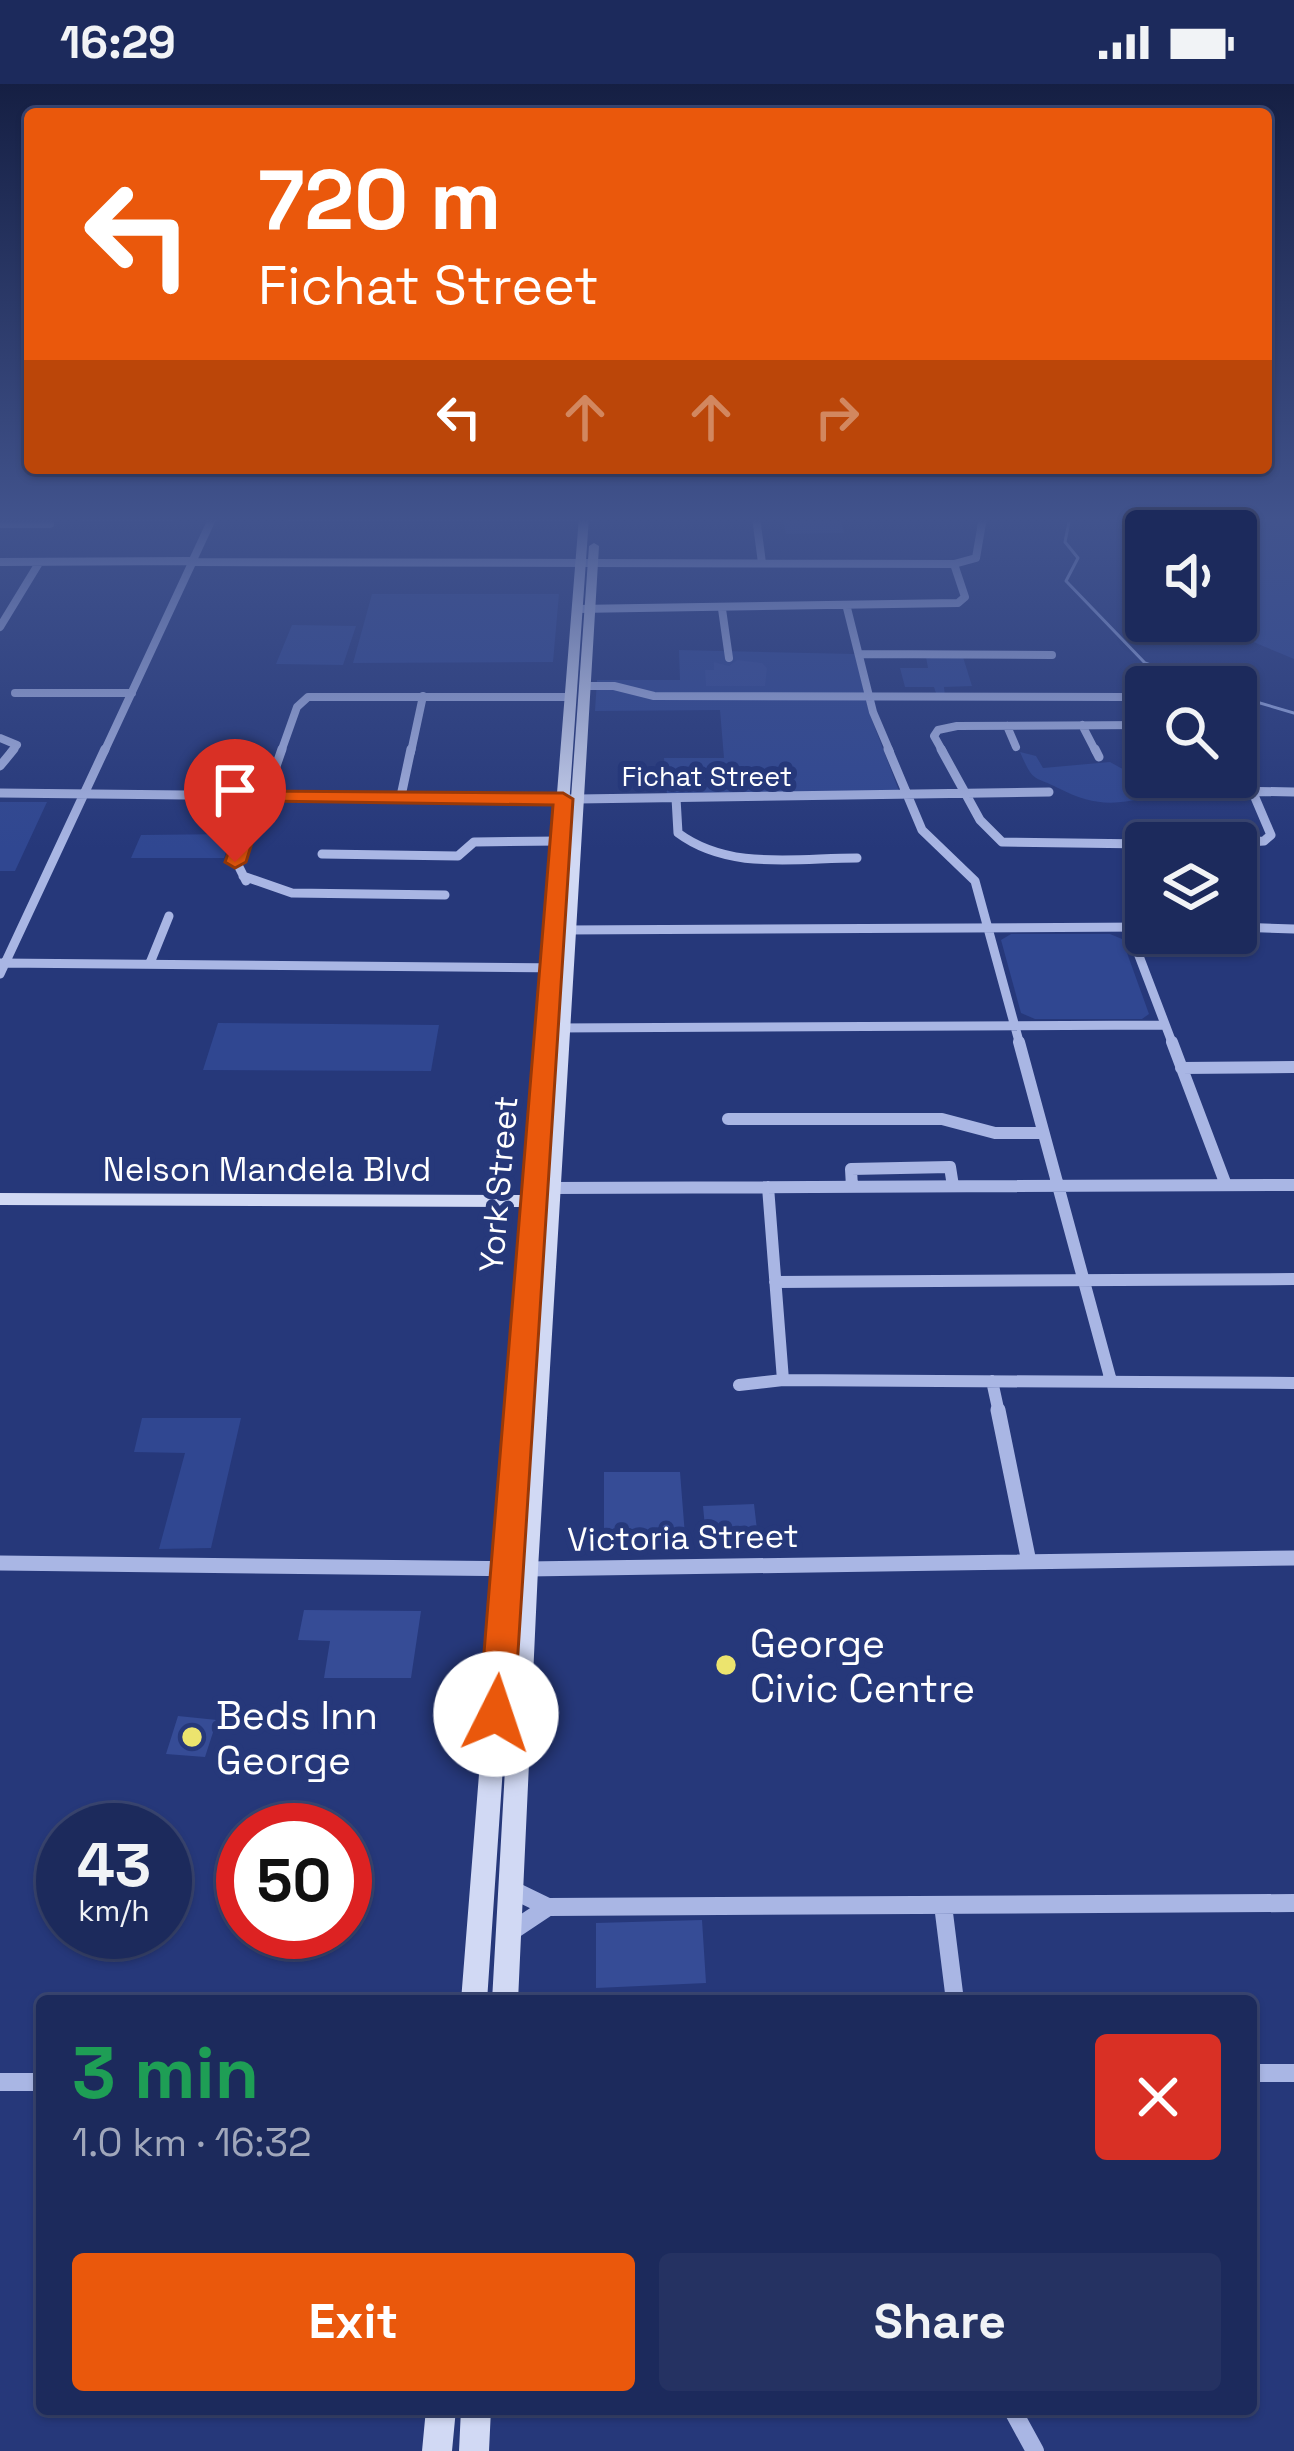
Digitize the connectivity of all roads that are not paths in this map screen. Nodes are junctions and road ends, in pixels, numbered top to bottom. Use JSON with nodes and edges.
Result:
{"nodes":[{"id":1,"x":162,"y":627,"type":"edge"},
{"id":2,"x":581,"y":627,"type":"edge"},
{"id":3,"x":584,"y":627,"type":"edge"},
{"id":4,"x":725,"y":627,"type":"edge"},
{"id":5,"x":853,"y":627,"type":"edge"},
{"id":6,"x":861,"y":654,"type":"junction"},
{"id":7,"x":1052,"y":655,"type":"dead end"},
{"id":8,"x":729,"y":658,"type":"dead end"},
{"id":9,"x":586,"y":686,"type":"junction"},
{"id":10,"x":16,"y":693,"type":"dead end"},
{"id":11,"x":132,"y":693,"type":"junction"},
{"id":12,"x":423,"y":696,"type":"junction"},
{"id":13,"x":571,"y":697,"type":"junction"},
{"id":14,"x":1124,"y":697,"type":"dead end"},
{"id":15,"x":870,"y":698,"type":"junction"},
{"id":16,"x":1082,"y":725,"type":"junction"},
{"id":17,"x":1125,"y":725,"type":"edge"},
{"id":18,"x":1007,"y":726,"type":"junction"},
{"id":19,"x":0,"y":738,"type":"edge"},
{"id":20,"x":1016,"y":747,"type":"dead end"},
{"id":21,"x":1099,"y":758,"type":"dead end"},
{"id":22,"x":0,"y":766,"type":"edge"},
{"id":23,"x":1257,"y":791,"type":"edge"},
{"id":24,"x":1049,"y":792,"type":"dead end"},
{"id":25,"x":1294,"y":792,"type":"edge"},
{"id":26,"x":0,"y":793,"type":"edge"},
{"id":27,"x":86,"y":794,"type":"junction"},
{"id":28,"x":261,"y":795,"type":"junction"},
{"id":29,"x":401,"y":796,"type":"junction"},
{"id":30,"x":910,"y":797,"type":"junction"},
{"id":31,"x":969,"y":797,"type":"junction"},
{"id":32,"x":676,"y":798,"type":"junction"},
{"id":33,"x":1254,"y":798,"type":"edge"},
{"id":34,"x":570,"y":799,"type":"junction"},
{"id":35,"x":1257,"y":841,"type":"edge"},
{"id":36,"x":560,"y":842,"type":"junction"},
{"id":37,"x":1125,"y":844,"type":"edge"},
{"id":38,"x":322,"y":854,"type":"dead end"},
{"id":39,"x":857,"y":858,"type":"dead end"},
{"id":40,"x":445,"y":895,"type":"dead end"},
{"id":41,"x":169,"y":916,"type":"dead end"},
{"id":42,"x":1125,"y":927,"type":"edge"},
{"id":43,"x":987,"y":928,"type":"junction"},
{"id":44,"x":1257,"y":928,"type":"edge"},
{"id":45,"x":1294,"y":929,"type":"edge"},
{"id":46,"x":562,"y":930,"type":"junction"},
{"id":47,"x":1138,"y":954,"type":"edge"},
{"id":48,"x":150,"y":963,"type":"junction"},
{"id":49,"x":2,"y":966,"type":"edge"},
{"id":50,"x":559,"y":968,"type":"junction"},
{"id":51,"x":1014,"y":1025,"type":"junction"},
{"id":52,"x":1164,"y":1025,"type":"junction"},
{"id":53,"x":545,"y":1028,"type":"junction"},
{"id":54,"x":564,"y":1028,"type":"junction"},
{"id":55,"x":1294,"y":1067,"type":"edge"},
{"id":56,"x":1181,"y":1068,"type":"junction"},
{"id":57,"x":728,"y":1119,"type":"dead end"},
{"id":58,"x":1043,"y":1133,"type":"junction"},
{"id":59,"x":1226,"y":1185,"type":"junction"},
{"id":60,"x":1294,"y":1185,"type":"edge"},
{"id":61,"x":1058,"y":1186,"type":"junction"},
{"id":62,"x":768,"y":1187,"type":"junction"},
{"id":63,"x":551,"y":1188,"type":"junction"},
{"id":64,"x":0,"y":1198,"type":"edge"},
{"id":65,"x":533,"y":1201,"type":"junction"},
{"id":66,"x":1294,"y":1279,"type":"edge"},
{"id":67,"x":1084,"y":1280,"type":"junction"},
{"id":68,"x":776,"y":1282,"type":"junction"},
{"id":69,"x":783,"y":1380,"type":"junction"},
{"id":70,"x":992,"y":1381,"type":"junction"},
{"id":71,"x":1112,"y":1381,"type":"junction"},
{"id":72,"x":1294,"y":1383,"type":"edge"},
{"id":73,"x":740,"y":1384,"type":"dead end"},
{"id":74,"x":1294,"y":1558,"type":"edge"},
{"id":75,"x":1029,"y":1562,"type":"junction"},
{"id":76,"x":0,"y":1563,"type":"edge"},
{"id":77,"x":517,"y":1568,"type":"junction"},
{"id":78,"x":512,"y":1889,"type":"junction"},
{"id":79,"x":1294,"y":1903,"type":"edge"},
{"id":80,"x":943,"y":1905,"type":"junction"},
{"id":81,"x":548,"y":1907,"type":"junction"},
{"id":82,"x":509,"y":1933,"type":"junction"},
{"id":83,"x":475,"y":1995,"type":"edge"},
{"id":84,"x":506,"y":1995,"type":"edge"},
{"id":85,"x":954,"y":1995,"type":"edge"},
{"id":86,"x":1257,"y":2073,"type":"edge"},
{"id":87,"x":1294,"y":2073,"type":"edge"},
{"id":88,"x":0,"y":2082,"type":"edge"},
{"id":89,"x":36,"y":2082,"type":"edge"},
{"id":90,"x":440,"y":2415,"type":"edge"},
{"id":91,"x":476,"y":2415,"type":"edge"},
{"id":92,"x":1015,"y":2415,"type":"edge"},
{"id":93,"x":437,"y":2451,"type":"edge"},
{"id":94,"x":474,"y":2451,"type":"edge"},
{"id":95,"x":1035,"y":2451,"type":"edge"}],
"edges":[{"from":1,"to":11,"type":"street"},
{"from":2,"to":13,"type":"main road","name":"York Street"},
{"from":3,"to":9,"type":"main road","name":"York Street"},
{"from":4,"to":8,"type":"street"},
{"from":5,"to":6,"type":"street"},
{"from":6,"to":7,"type":"street"},
{"from":6,"to":15,"type":"street"},
{"from":9,"to":15,"type":"street"},
{"from":9,"to":34,"type":"main road","name":"York Street"},
{"from":10,"to":11,"type":"street"},
{"from":11,"to":27,"type":"street"},
{"from":12,"to":13,"type":"street"},
{"from":12,"to":28,"type":"street"},
{"from":12,"to":29,"type":"street"},
{"from":13,"to":34,"type":"main road","name":"York Street"},
{"from":14,"to":15,"type":"street"},
{"from":15,"to":30,"type":"street"},
{"from":16,"to":17,"type":"street"},
{"from":16,"to":18,"type":"street"},
{"from":16,"to":21,"type":"street"},
{"from":18,"to":20,"type":"street"},
{"from":18,"to":31,"type":"street"},
{"from":19,"to":22,"type":"street"},
{"from":23,"to":25,"type":"street"},
{"from":24,"to":31,"type":"street","name":"Fichat Street"},
{"from":26,"to":27,"type":"street","name":"Fichat Street"},
{"from":27,"to":28,"type":"street","name":"Fichat Street"},
{"from":27,"to":49,"type":"street"},
{"from":28,"to":29,"type":"street","name":"Fichat Street"},
{"from":28,"to":40,"type":"street"},
{"from":29,"to":34,"type":"street","name":"Fichat Street"},
{"from":30,"to":31,"type":"street","name":"Fichat Street"},
{"from":30,"to":32,"type":"street","name":"Fichat Street"},
{"from":30,"to":43,"type":"street"},
{"from":31,"to":37,"type":"street"},
{"from":32,"to":34,"type":"street","name":"Fichat Street"},
{"from":32,"to":39,"type":"street"},
{"from":33,"to":35,"type":"street"},
{"from":34,"to":36,"type":"main road","name":"York Street"},
{"from":34,"to":46,"type":"main road","name":"York Street"},
{"from":36,"to":38,"type":"street"},
{"from":36,"to":46,"type":"main road","name":"York Street"},
{"from":41,"to":48,"type":"street"},
{"from":42,"to":43,"type":"street"},
{"from":43,"to":46,"type":"street"},
{"from":43,"to":51,"type":"street"},
{"from":44,"to":45,"type":"street"},
{"from":46,"to":50,"type":"main road","name":"York Street"},
{"from":47,"to":52,"type":"street"},
{"from":48,"to":49,"type":"street"},
{"from":48,"to":50,"type":"street"},
{"from":50,"to":53,"type":"main road","name":"York Street"},
{"from":50,"to":54,"type":"main road","name":"York Street"},
{"from":51,"to":52,"type":"street"},
{"from":51,"to":54,"type":"street"},
{"from":51,"to":58,"type":"street"},
{"from":52,"to":56,"type":"street"},
{"from":53,"to":54,"type":"street"},
{"from":53,"to":65,"type":"main road","name":"York Street"},
{"from":54,"to":63,"type":"main road","name":"York Street"},
{"from":55,"to":56,"type":"street"},
{"from":56,"to":59,"type":"street"},
{"from":57,"to":58,"type":"street"},
{"from":58,"to":61,"type":"street"},
{"from":59,"to":60,"type":"street"},
{"from":59,"to":61,"type":"street"},
{"from":61,"to":62,"type":"street"},
{"from":61,"to":67,"type":"street"},
{"from":62,"to":63,"type":"street"},
{"from":62,"to":68,"type":"street"},
{"from":63,"to":65,"type":"main road"},
{"from":63,"to":77,"type":"main road","name":"York Street"},
{"from":64,"to":65,"type":"main road","name":"Nelson Mandela Blvd"},
{"from":65,"to":77,"type":"main road","name":"York Street"},
{"from":66,"to":67,"type":"street"},
{"from":67,"to":68,"type":"street"},
{"from":67,"to":71,"type":"street"},
{"from":68,"to":69,"type":"street"},
{"from":69,"to":70,"type":"street"},
{"from":69,"to":73,"type":"street"},
{"from":70,"to":71,"type":"street"},
{"from":70,"to":75,"type":"street"},
{"from":71,"to":72,"type":"street"},
{"from":74,"to":75,"type":"street","name":"Victoria Street"},
{"from":75,"to":77,"type":"street","name":"Victoria Street"},
{"from":76,"to":77,"type":"street","name":"Victoria Street"},
{"from":77,"to":78,"type":"main road","name":"York Street"},
{"from":77,"to":83,"type":"main road","name":"York Street"},
{"from":78,"to":81,"type":"street"},
{"from":78,"to":82,"type":"main road","name":"York Street"},
{"from":79,"to":80,"type":"street"},
{"from":80,"to":81,"type":"street"},
{"from":80,"to":85,"type":"street"},
{"from":81,"to":82,"type":"street"},
{"from":82,"to":84,"type":"main road","name":"York Street"},
{"from":86,"to":87,"type":"street"},
{"from":88,"to":89,"type":"street"},
{"from":90,"to":93,"type":"main road"},
{"from":91,"to":94,"type":"main road"},
{"from":92,"to":95,"type":"street"}]}
